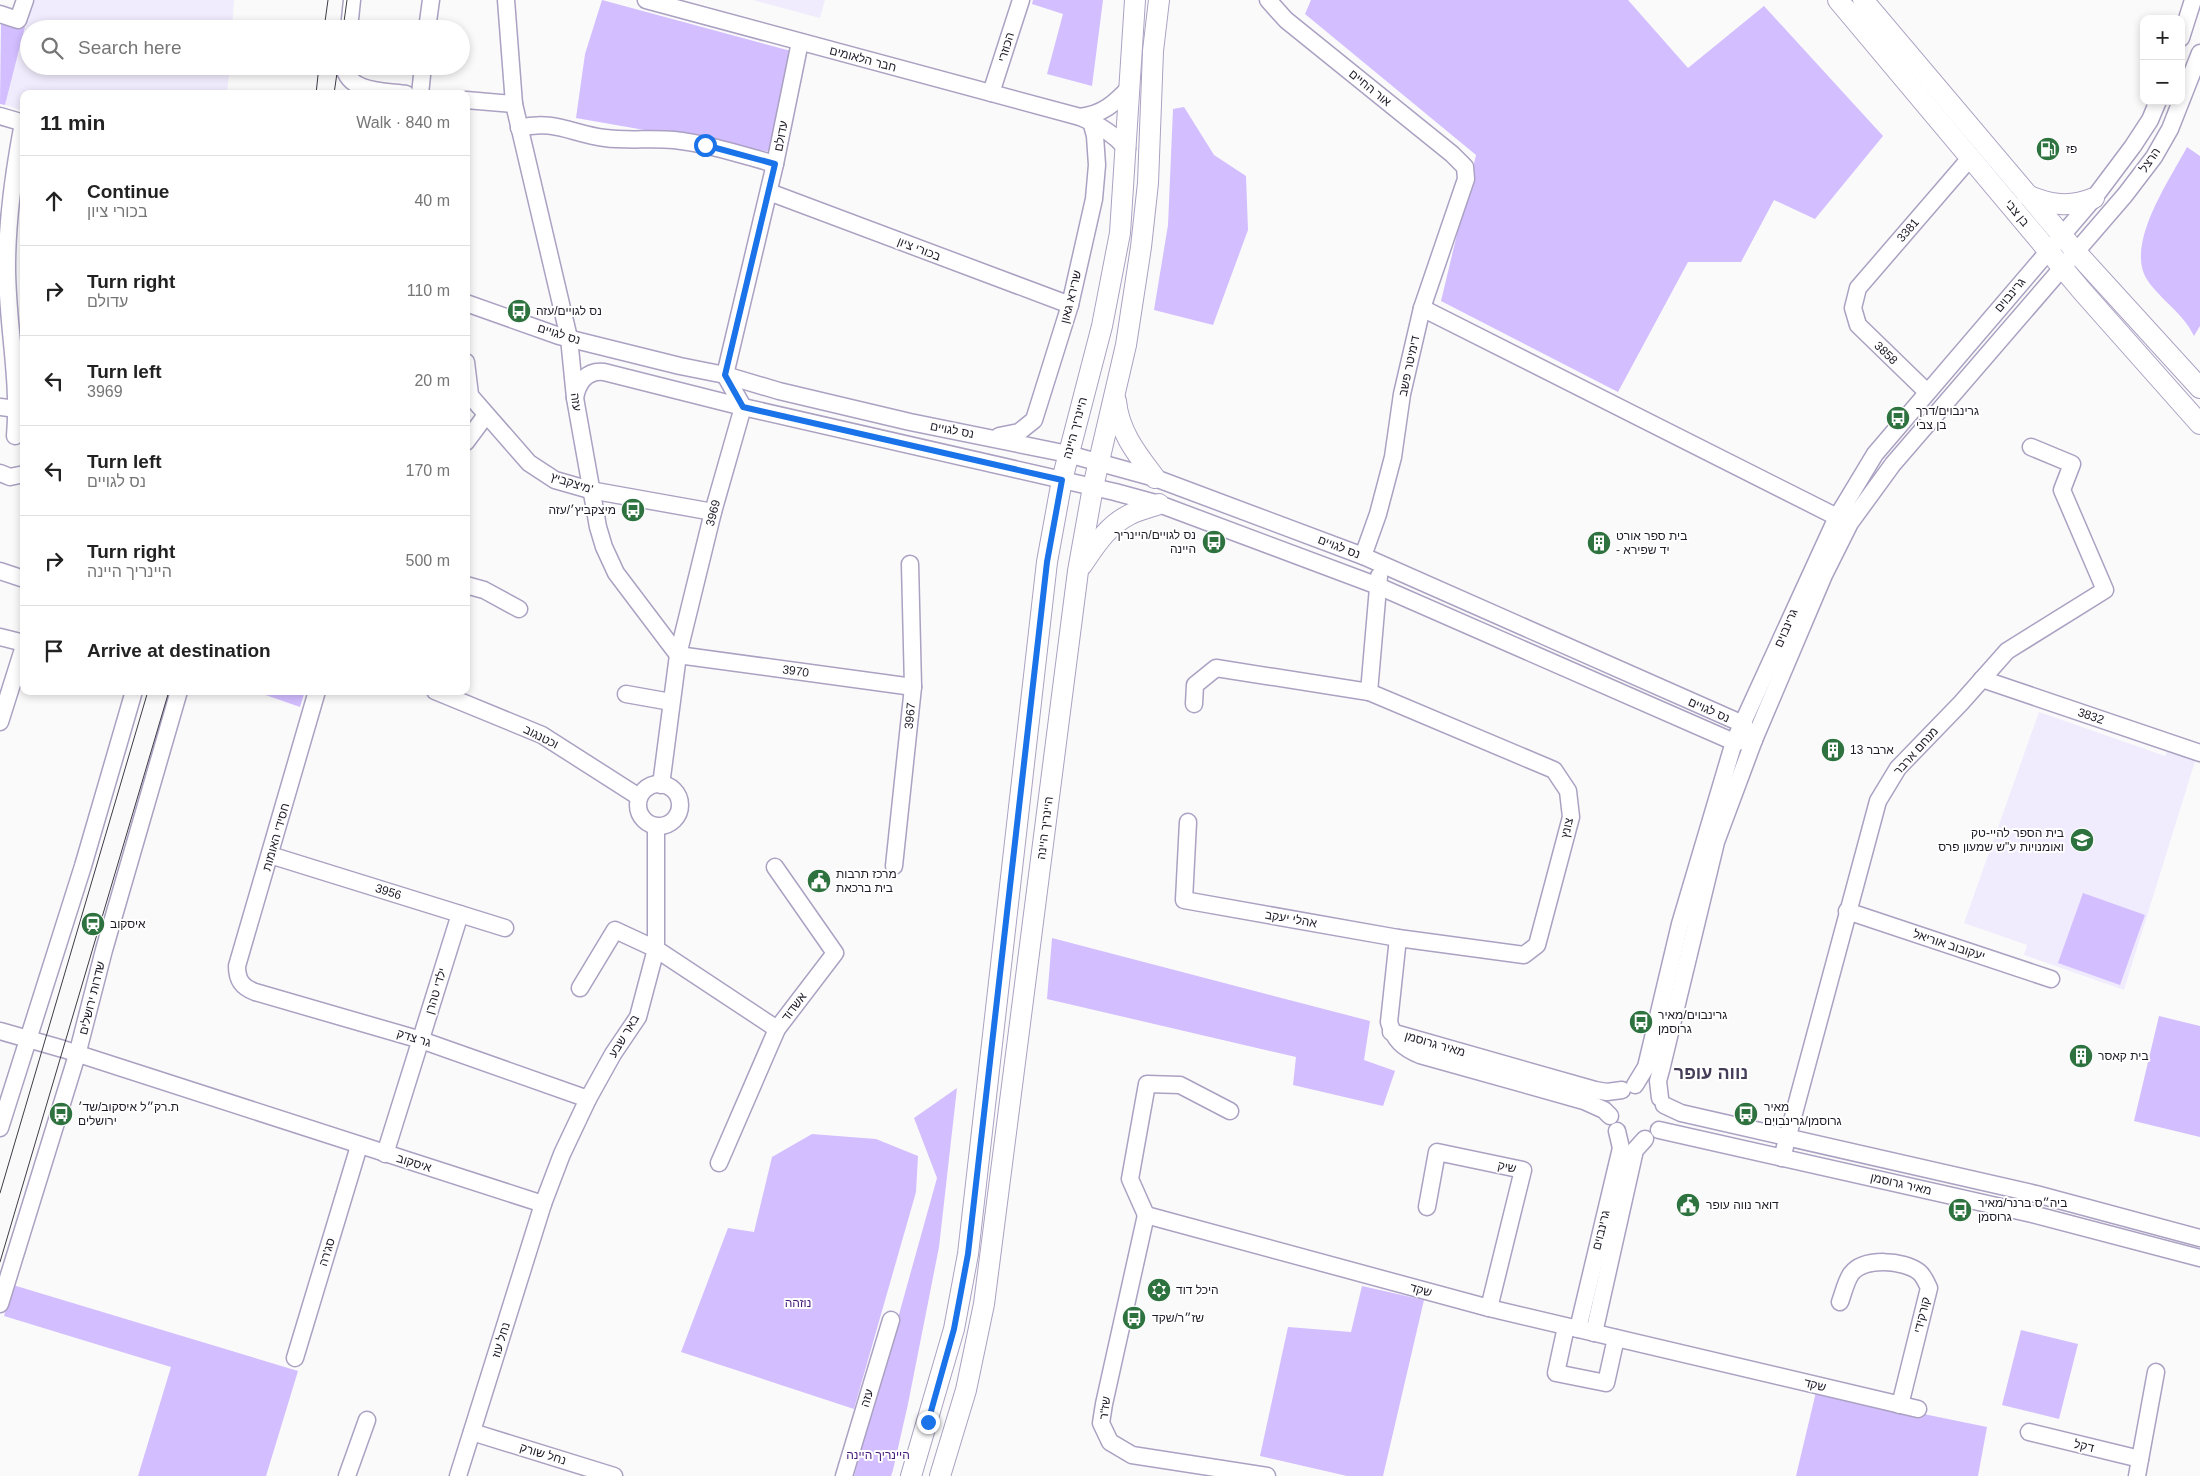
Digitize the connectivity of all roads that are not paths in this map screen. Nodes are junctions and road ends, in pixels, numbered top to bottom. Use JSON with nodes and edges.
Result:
{"nodes":[{"id":1,"x":24,"y":0,"type":"edge"},
{"id":2,"x":352,"y":0,"type":"edge"},
{"id":3,"x":431,"y":0,"type":"edge"},
{"id":4,"x":506,"y":0,"type":"edge"},
{"id":5,"x":646,"y":0,"type":"edge"},
{"id":6,"x":1020,"y":0,"type":"edge"},
{"id":7,"x":1135,"y":0,"type":"edge"},
{"id":8,"x":1159,"y":0,"type":"edge"},
{"id":9,"x":1268,"y":0,"type":"edge"},
{"id":10,"x":1838,"y":0,"type":"edge"},
{"id":11,"x":1863,"y":0,"type":"edge"},
{"id":12,"x":2192,"y":0,"type":"edge"},
{"id":13,"x":0,"y":14,"type":"edge"},
{"id":14,"x":350,"y":20,"type":"edge"},
{"id":15,"x":428,"y":20,"type":"edge"},
{"id":16,"x":2185,"y":24,"type":"edge"},
{"id":17,"x":800,"y":42,"type":"junction"},
{"id":18,"x":2200,"y":54,"type":"edge"},
{"id":19,"x":347,"y":75,"type":"edge"},
{"id":20,"x":422,"y":75,"type":"edge"},
{"id":21,"x":1130,"y":87,"type":"junction"},
{"id":22,"x":382,"y":90,"type":"edge"},
{"id":23,"x":420,"y":90,"type":"edge"},
{"id":24,"x":992,"y":93,"type":"junction"},
{"id":25,"x":470,"y":100,"type":"edge"},
{"id":26,"x":514,"y":104,"type":"junction"},
{"id":27,"x":2156,"y":105,"type":"edge"},
{"id":28,"x":0,"y":116,"type":"edge"},
{"id":29,"x":1085,"y":119,"type":"junction"},
{"id":30,"x":20,"y":122,"type":"edge"},
{"id":31,"x":519,"y":128,"type":"junction"},
{"id":32,"x":20,"y":142,"type":"edge"},
{"id":33,"x":1127,"y":149,"type":"junction"},
{"id":34,"x":1971,"y":157,"type":"junction"},
{"id":35,"x":775,"y":164,"type":"junction"},
{"id":36,"x":1466,"y":179,"type":"joint"},
{"id":37,"x":769,"y":192,"type":"junction"},
{"id":38,"x":2026,"y":194,"type":"junction"},
{"id":39,"x":2094,"y":198,"type":"junction"},
{"id":40,"x":2062,"y":236,"type":"junction"},
{"id":41,"x":2048,"y":250,"type":"junction"},
{"id":42,"x":2076,"y":252,"type":"junction"},
{"id":43,"x":4,"y":267,"type":"edge"},
{"id":44,"x":2063,"y":268,"type":"junction"},
{"id":45,"x":470,"y":305,"type":"edge"},
{"id":46,"x":1070,"y":305,"type":"junction"},
{"id":47,"x":1422,"y":308,"type":"junction"},
{"id":48,"x":1853,"y":308,"type":"joint"},
{"id":49,"x":569,"y":338,"type":"junction"},
{"id":50,"x":725,"y":375,"type":"junction"},
{"id":51,"x":2200,"y":388,"type":"edge"},
{"id":52,"x":1927,"y":392,"type":"junction"},
{"id":53,"x":470,"y":395,"type":"edge"},
{"id":54,"x":1115,"y":395,"type":"junction"},
{"id":55,"x":575,"y":398,"type":"junction"},
{"id":56,"x":0,"y":407,"type":"edge"},
{"id":57,"x":743,"y":407,"type":"junction"},
{"id":58,"x":17,"y":409,"type":"junction"},
{"id":59,"x":486,"y":415,"type":"junction"},
{"id":60,"x":2200,"y":424,"type":"edge"},
{"id":61,"x":470,"y":437,"type":"edge"},
{"id":62,"x":988,"y":437,"type":"junction"},
{"id":63,"x":13,"y":438,"type":"edge"},
{"id":64,"x":2031,"y":447,"type":"dead end"},
{"id":65,"x":1068,"y":454,"type":"junction"},
{"id":66,"x":1098,"y":462,"type":"junction"},
{"id":67,"x":0,"y":473,"type":"edge"},
{"id":68,"x":20,"y":475,"type":"edge"},
{"id":69,"x":1155,"y":478,"type":"junction"},
{"id":70,"x":1062,"y":480,"type":"junction"},
{"id":71,"x":1092,"y":487,"type":"junction"},
{"id":72,"x":590,"y":490,"type":"junction"},
{"id":73,"x":1158,"y":504,"type":"junction"},
{"id":74,"x":713,"y":512,"type":"junction"},
{"id":75,"x":1837,"y":517,"type":"junction"},
{"id":76,"x":1363,"y":556,"type":"junction"},
{"id":77,"x":910,"y":564,"type":"dead end"},
{"id":78,"x":1381,"y":564,"type":"junction"},
{"id":79,"x":1078,"y":571,"type":"junction"},
{"id":80,"x":0,"y":572,"type":"edge"},
{"id":81,"x":20,"y":578,"type":"edge"},
{"id":82,"x":470,"y":586,"type":"edge"},
{"id":83,"x":1378,"y":586,"type":"junction"},
{"id":84,"x":519,"y":609,"type":"dead end"},
{"id":85,"x":0,"y":637,"type":"edge"},
{"id":86,"x":20,"y":643,"type":"edge"},
{"id":87,"x":20,"y":655,"type":"edge"},
{"id":88,"x":678,"y":655,"type":"junction"},
{"id":89,"x":1982,"y":679,"type":"junction"},
{"id":90,"x":914,"y":687,"type":"junction"},
{"id":91,"x":1369,"y":692,"type":"junction"},
{"id":92,"x":626,"y":694,"type":"dead end"},
{"id":93,"x":133,"y":695,"type":"edge"},
{"id":94,"x":178,"y":695,"type":"edge"},
{"id":95,"x":316,"y":695,"type":"edge"},
{"id":96,"x":445,"y":695,"type":"edge"},
{"id":97,"x":671,"y":702,"type":"junction"},
{"id":98,"x":1752,"y":703,"type":"junction"},
{"id":99,"x":2,"y":704,"type":"edge"},
{"id":100,"x":1194,"y":704,"type":"dead end"},
{"id":101,"x":1719,"y":715,"type":"junction"},
{"id":102,"x":0,"y":722,"type":"edge"},
{"id":103,"x":1743,"y":724,"type":"junction"},
{"id":104,"x":1716,"y":734,"type":"junction"},
{"id":105,"x":1754,"y":740,"type":"junction"},
{"id":106,"x":1734,"y":742,"type":"junction"},
{"id":107,"x":2200,"y":753,"type":"edge"},
{"id":108,"x":1724,"y":777,"type":"junction"},
{"id":109,"x":661,"y":784,"type":"junction"},
{"id":110,"x":639,"y":797,"type":"junction"},
{"id":111,"x":1188,"y":822,"type":"dead end"},
{"id":112,"x":656,"y":826,"type":"junction"},
{"id":113,"x":270,"y":856,"type":"junction"},
{"id":114,"x":894,"y":866,"type":"dead end"},
{"id":115,"x":775,"y":867,"type":"dead end"},
{"id":116,"x":1847,"y":911,"type":"junction"},
{"id":117,"x":460,"y":914,"type":"junction"},
{"id":118,"x":505,"y":928,"type":"dead end"},
{"id":119,"x":1398,"y":938,"type":"junction"},
{"id":120,"x":656,"y":949,"type":"junction"},
{"id":121,"x":2051,"y":979,"type":"dead end"},
{"id":122,"x":240,"y":982,"type":"joint"},
{"id":123,"x":580,"y":988,"type":"dead end"},
{"id":124,"x":777,"y":1029,"type":"junction"},
{"id":125,"x":0,"y":1031,"type":"edge"},
{"id":126,"x":1392,"y":1032,"type":"junction"},
{"id":127,"x":28,"y":1038,"type":"junction"},
{"id":128,"x":421,"y":1040,"type":"junction"},
{"id":129,"x":77,"y":1055,"type":"junction"},
{"id":130,"x":1629,"y":1088,"type":"junction"},
{"id":131,"x":588,"y":1099,"type":"junction"},
{"id":132,"x":1662,"y":1102,"type":"junction"},
{"id":133,"x":1230,"y":1111,"type":"dead end"},
{"id":134,"x":1610,"y":1116,"type":"junction"},
{"id":135,"x":0,"y":1128,"type":"edge"},
{"id":136,"x":1617,"y":1132,"type":"junction"},
{"id":137,"x":1652,"y":1134,"type":"junction"},
{"id":138,"x":1789,"y":1137,"type":"junction"},
{"id":139,"x":359,"y":1146,"type":"junction"},
{"id":140,"x":385,"y":1154,"type":"junction"},
{"id":141,"x":1782,"y":1158,"type":"junction"},
{"id":142,"x":719,"y":1162,"type":"dead end"},
{"id":143,"x":543,"y":1204,"type":"junction"},
{"id":144,"x":1427,"y":1208,"type":"dead end"},
{"id":145,"x":1146,"y":1215,"type":"junction"},
{"id":146,"x":2200,"y":1238,"type":"edge"},
{"id":147,"x":2200,"y":1258,"type":"edge"},
{"id":148,"x":1840,"y":1302,"type":"dead end"},
{"id":149,"x":0,"y":1304,"type":"edge"},
{"id":150,"x":1488,"y":1308,"type":"junction"},
{"id":151,"x":891,"y":1320,"type":"dead end"},
{"id":152,"x":1572,"y":1328,"type":"junction"},
{"id":153,"x":1594,"y":1333,"type":"junction"},
{"id":154,"x":1616,"y":1338,"type":"junction"},
{"id":155,"x":295,"y":1358,"type":"dead end"},
{"id":156,"x":2156,"y":1372,"type":"dead end"},
{"id":157,"x":1900,"y":1405,"type":"junction"},
{"id":158,"x":1918,"y":1409,"type":"dead end"},
{"id":159,"x":368,"y":1420,"type":"dead end"},
{"id":160,"x":472,"y":1432,"type":"junction"},
{"id":161,"x":2029,"y":1432,"type":"dead end"},
{"id":162,"x":2140,"y":1459,"type":"junction"},
{"id":163,"x":347,"y":1476,"type":"edge"},
{"id":164,"x":458,"y":1476,"type":"edge"},
{"id":165,"x":614,"y":1476,"type":"edge"},
{"id":166,"x":844,"y":1476,"type":"edge"},
{"id":167,"x":911,"y":1476,"type":"edge"},
{"id":168,"x":940,"y":1476,"type":"edge"},
{"id":169,"x":1267,"y":1476,"type":"edge"},
{"id":170,"x":2137,"y":1476,"type":"edge"}],
"edges":[{"from":1,"to":13,"type":"street"},
{"from":2,"to":14,"type":"street"},
{"from":3,"to":15,"type":"street"},
{"from":4,"to":26,"type":"street","name":"עזה"},
{"from":5,"to":17,"type":"street","name":"חבר הלאומים"},
{"from":6,"to":24,"type":"street","name":"הכוזרי"},
{"from":7,"to":21,"type":"main road","name":"היינריך היינה"},
{"from":8,"to":54,"type":"main road","name":"היינריך היינה"},
{"from":9,"to":36,"type":"street","name":"אור החיים"},
{"from":10,"to":34,"type":"main road","name":"בן צבי"},
{"from":11,"to":38,"type":"main road","name":"בן צבי"},
{"from":12,"to":16,"type":"street"},
{"from":17,"to":24,"type":"street","name":"חבר הלאומים"},
{"from":17,"to":35,"type":"street","name":"עדולם"},
{"from":18,"to":42,"type":"street","name":"הרצל"},
{"from":19,"to":22,"type":"street"},
{"from":20,"to":23,"type":"street"},
{"from":21,"to":29,"type":"street"},
{"from":21,"to":33,"type":"main road","name":"היינריך היינה"},
{"from":24,"to":29,"type":"street","name":"חבר הלאומים"},
{"from":25,"to":26,"type":"street"},
{"from":26,"to":31,"type":"street","name":"עזה"},
{"from":27,"to":39,"type":"street","name":"הרצל"},
{"from":28,"to":30,"type":"street"},
{"from":29,"to":33,"type":"street","name":"חבר הלאומים"},
{"from":29,"to":46,"type":"street","name":"שרירא גאון"},
{"from":31,"to":35,"type":"street"},
{"from":31,"to":49,"type":"street","name":"עזה"},
{"from":32,"to":43,"type":"street"},
{"from":33,"to":65,"type":"main road","name":"היינריך היינה"},
{"from":34,"to":41,"type":"main road","name":"בן צבי"},
{"from":34,"to":48,"type":"street","name":"3381"},
{"from":35,"to":37,"type":"street","name":"עדולם"},
{"from":36,"to":47,"type":"street","name":"דימיטר פשב"},
{"from":37,"to":46,"type":"street","name":"בכורי ציון"},
{"from":37,"to":50,"type":"street","name":"עדולם"},
{"from":38,"to":39,"type":"main road"},
{"from":38,"to":40,"type":"main road","name":"בן צבי"},
{"from":39,"to":40,"type":"street","name":"הרצל"},
{"from":40,"to":41,"type":"street","name":"גרינבוים"},
{"from":40,"to":42,"type":"main road","name":"בן צבי"},
{"from":41,"to":44,"type":"main road","name":"בן צבי"},
{"from":41,"to":52,"type":"street","name":"גרינבוים"},
{"from":42,"to":44,"type":"street","name":"גרינבוים"},
{"from":42,"to":51,"type":"main road","name":"בן צבי"},
{"from":43,"to":58,"type":"street"},
{"from":44,"to":60,"type":"main road","name":"בן צבי"},
{"from":44,"to":105,"type":"street","name":"גרינבוים"},
{"from":45,"to":49,"type":"street","name":"נס לגויים"},
{"from":46,"to":62,"type":"street","name":"שרירא גאון"},
{"from":47,"to":75,"type":"street"},
{"from":47,"to":76,"type":"street","name":"דימיטר פשב"},
{"from":48,"to":52,"type":"street","name":"3858"},
{"from":49,"to":50,"type":"street","name":"נס לגויים"},
{"from":49,"to":55,"type":"street","name":"עזה"},
{"from":50,"to":57,"type":"street"},
{"from":50,"to":62,"type":"street","name":"נס לגויים"},
{"from":52,"to":75,"type":"street","name":"גרינבוים"},
{"from":53,"to":59,"type":"street","name":"מיצקביץ'"},
{"from":54,"to":66,"type":"main road","name":"היינריך היינה"},
{"from":54,"to":69,"type":"main road"},
{"from":55,"to":57,"type":"street","name":"נס לגויים"},
{"from":55,"to":72,"type":"street","name":"עזה"},
{"from":56,"to":58,"type":"street"},
{"from":57,"to":70,"type":"street","name":"נס לגויים"},
{"from":57,"to":74,"type":"street","name":"3969"},
{"from":58,"to":63,"type":"street"},
{"from":59,"to":61,"type":"street"},
{"from":59,"to":72,"type":"street","name":"מיצקביץ'"},
{"from":62,"to":65,"type":"street","name":"נס לגויים"},
{"from":64,"to":89,"type":"street","name":"מנחם ארבר"},
{"from":65,"to":66,"type":"street","name":"נס לגויים"},
{"from":65,"to":70,"type":"main road","name":"היינריך היינה"},
{"from":66,"to":69,"type":"street","name":"נס לגויים"},
{"from":66,"to":71,"type":"main road","name":"היינריך היינה"},
{"from":67,"to":68,"type":"street"},
{"from":69,"to":76,"type":"street","name":"נס לגויים"},
{"from":70,"to":71,"type":"street","name":"נס לגויים"},
{"from":70,"to":167,"type":"main road","name":"היינריך היינה"},
{"from":71,"to":73,"type":"street","name":"נס לגויים"},
{"from":71,"to":79,"type":"main road","name":"היינריך היינה"},
{"from":72,"to":74,"type":"street","name":"מיצקביץ'"},
{"from":72,"to":88,"type":"street","name":"עזה"},
{"from":73,"to":79,"type":"main road"},
{"from":73,"to":83,"type":"street","name":"נס לגויים"},
{"from":74,"to":88,"type":"street","name":"3969"},
{"from":75,"to":98,"type":"street","name":"גרינבוים"},
{"from":76,"to":78,"type":"street","name":"נס לגויים"},
{"from":77,"to":90,"type":"street","name":"3967"},
{"from":78,"to":83,"type":"street"},
{"from":78,"to":101,"type":"street","name":"נס לגויים"},
{"from":79,"to":168,"type":"main road","name":"היינריך היינה"},
{"from":80,"to":81,"type":"street"},
{"from":82,"to":84,"type":"street"},
{"from":83,"to":91,"type":"street"},
{"from":83,"to":104,"type":"street","name":"נס לגויים"},
{"from":85,"to":86,"type":"street"},
{"from":87,"to":99,"type":"street"},
{"from":88,"to":90,"type":"street","name":"3970"},
{"from":88,"to":97,"type":"street"},
{"from":89,"to":107,"type":"street","name":"3832"},
{"from":89,"to":116,"type":"street","name":"מנחם ארבר"},
{"from":90,"to":114,"type":"street","name":"3967"},
{"from":91,"to":100,"type":"street","name":"צונץ"},
{"from":91,"to":119,"type":"street","name":"צונץ"},
{"from":92,"to":97,"type":"street"},
{"from":93,"to":127,"type":"street"},
{"from":94,"to":129,"type":"street","name":"שדרות ירושלים"},
{"from":95,"to":113,"type":"street","name":"חסידי האומות"},
{"from":96,"to":110,"type":"street","name":"וכטנגוב"},
{"from":97,"to":109,"type":"street"},
{"from":98,"to":101,"type":"street"},
{"from":98,"to":103,"type":"street","name":"גרינבוים"},
{"from":99,"to":102,"type":"street"},
{"from":101,"to":103,"type":"street","name":"נס לגויים"},
{"from":103,"to":105,"type":"street","name":"נס לגויים"},
{"from":103,"to":106,"type":"street","name":"גרינבוים"},
{"from":104,"to":106,"type":"street","name":"נס לגויים"},
{"from":104,"to":108,"type":"street"},
{"from":105,"to":106,"type":"street","name":"נס לגויים"},
{"from":105,"to":132,"type":"street","name":"גרינבוים"},
{"from":106,"to":108,"type":"street","name":"גרינבוים"},
{"from":108,"to":130,"type":"street","name":"גרינבוים"},
{"from":109,"to":110,"type":"street"},
{"from":109,"to":112,"type":"street"},
{"from":110,"to":112,"type":"street"},
{"from":111,"to":119,"type":"street","name":"אהלי יעקב"},
{"from":112,"to":120,"type":"street","name":"באר שבע"},
{"from":113,"to":117,"type":"street","name":"3956"},
{"from":113,"to":122,"type":"street","name":"חסידי האומות"},
{"from":115,"to":124,"type":"street","name":"אשדוד"},
{"from":116,"to":121,"type":"street","name":"יעקובוב אוריאל"},
{"from":116,"to":138,"type":"street","name":"מנחם ארבר"},
{"from":117,"to":118,"type":"street","name":"3956"},
{"from":117,"to":128,"type":"street","name":"ילדי טהרן"},
{"from":119,"to":126,"type":"street"},
{"from":120,"to":123,"type":"street"},
{"from":120,"to":124,"type":"street"},
{"from":120,"to":131,"type":"street","name":"באר שבע"},
{"from":122,"to":128,"type":"street","name":"גר צדק"},
{"from":124,"to":142,"type":"street","name":"אשדוד"},
{"from":125,"to":127,"type":"street","name":"איסקוב"},
{"from":126,"to":130,"type":"street","name":"מאיר גרוסמן"},
{"from":126,"to":134,"type":"street","name":"מאיר גרוסמן"},
{"from":127,"to":129,"type":"street","name":"איסקוב"},
{"from":127,"to":135,"type":"street"},
{"from":128,"to":131,"type":"street","name":"גר צדק"},
{"from":128,"to":140,"type":"street","name":"ילדי טהרן"},
{"from":129,"to":139,"type":"street","name":"איסקוב"},
{"from":129,"to":149,"type":"street","name":"שדרות ירושלים"},
{"from":130,"to":132,"type":"street"},
{"from":130,"to":134,"type":"street"},
{"from":131,"to":143,"type":"street","name":"באר שבע"},
{"from":132,"to":137,"type":"street"},
{"from":132,"to":138,"type":"street","name":"מאיר גרוסמן"},
{"from":133,"to":145,"type":"street"},
{"from":134,"to":136,"type":"street"},
{"from":136,"to":137,"type":"street"},
{"from":136,"to":152,"type":"street","name":"גרינבוים"},
{"from":137,"to":141,"type":"street","name":"מאיר גרוסמן"},
{"from":137,"to":153,"type":"street","name":"גרינבוים"},
{"from":138,"to":141,"type":"street","name":"מנחם ארבר"},
{"from":138,"to":146,"type":"street","name":"מאיר גרוסמן"},
{"from":139,"to":140,"type":"street","name":"איסקוב"},
{"from":139,"to":155,"type":"street","name":"סג'רה"},
{"from":140,"to":143,"type":"street","name":"איסקוב"},
{"from":141,"to":147,"type":"street","name":"מאיר גרוסמן"},
{"from":143,"to":160,"type":"street","name":"נחל עוז"},
{"from":144,"to":150,"type":"street","name":"שיק"},
{"from":145,"to":150,"type":"street","name":"שקד"},
{"from":145,"to":169,"type":"street","name":"שז\"ר"},
{"from":148,"to":157,"type":"street","name":"קורקידי"},
{"from":150,"to":152,"type":"street","name":"שקד"},
{"from":151,"to":166,"type":"street","name":"עזה"},
{"from":152,"to":153,"type":"street","name":"שקד"},
{"from":152,"to":154,"type":"street","name":"גרינבוים"},
{"from":153,"to":154,"type":"street","name":"שקד"},
{"from":154,"to":157,"type":"street","name":"שקד"},
{"from":156,"to":162,"type":"street"},
{"from":157,"to":158,"type":"street","name":"שקד"},
{"from":159,"to":163,"type":"street"},
{"from":160,"to":164,"type":"street","name":"נחל עוז"},
{"from":160,"to":165,"type":"street","name":"נחל שורק"},
{"from":161,"to":162,"type":"street","name":"דקל"},
{"from":162,"to":170,"type":"street"}]}
